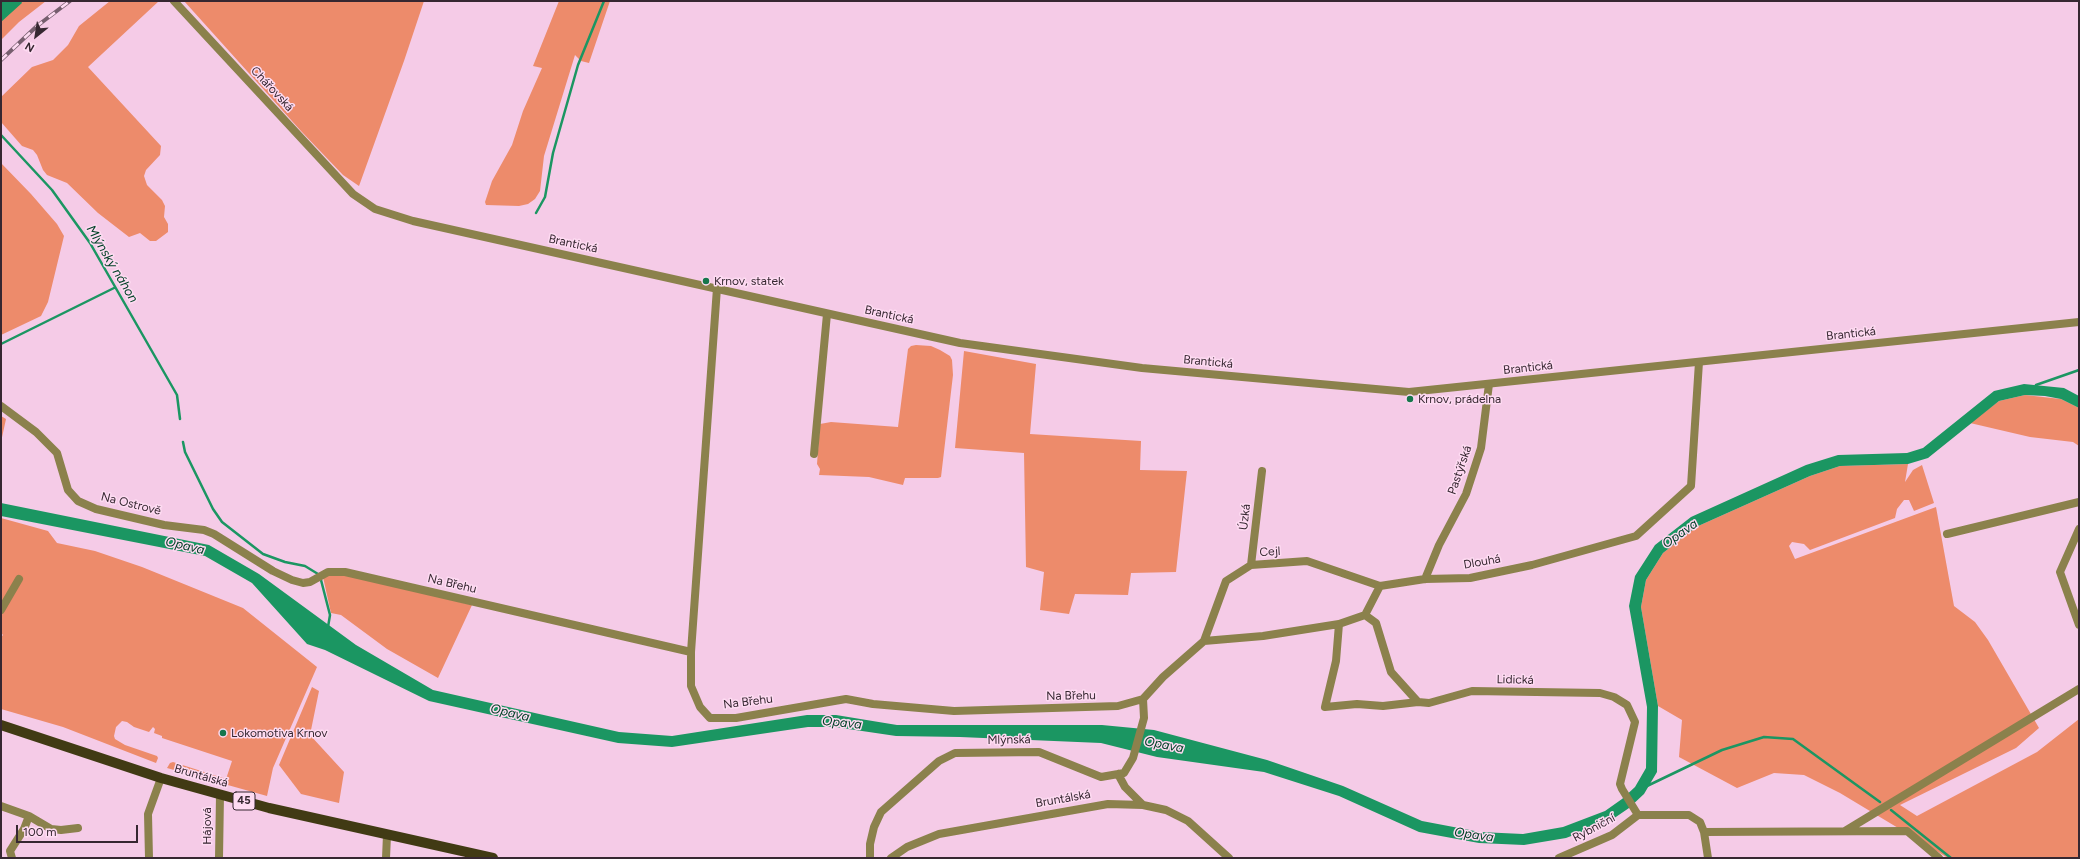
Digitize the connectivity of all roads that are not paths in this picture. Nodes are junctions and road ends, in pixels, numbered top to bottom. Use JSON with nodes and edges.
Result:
{"nodes":[{"id":1,"x":174,"y":1,"type":"edge"},
{"id":2,"x":353,"y":194,"type":"joint"},
{"id":3,"x":718,"y":288,"type":"junction"},
{"id":4,"x":828,"y":314,"type":"junction"},
{"id":5,"x":2079,"y":322,"type":"edge"},
{"id":6,"x":1699,"y":362,"type":"junction"},
{"id":7,"x":1490,"y":384,"type":"junction"},
{"id":8,"x":1,"y":406,"type":"edge"},
{"id":9,"x":814,"y":454,"type":"dead end"},
{"id":10,"x":1262,"y":471,"type":"dead end"},
{"id":11,"x":2079,"y":502,"type":"edge"},
{"id":12,"x":2079,"y":529,"type":"edge"},
{"id":13,"x":1947,"y":534,"type":"dead end"},
{"id":14,"x":1251,"y":565,"type":"junction"},
{"id":15,"x":19,"y":579,"type":"dead end"},
{"id":16,"x":1425,"y":579,"type":"junction"},
{"id":17,"x":292,"y":580,"type":"joint"},
{"id":18,"x":1380,"y":586,"type":"junction"},
{"id":19,"x":1,"y":610,"type":"edge"},
{"id":20,"x":1365,"y":615,"type":"junction"},
{"id":21,"x":1339,"y":624,"type":"junction"},
{"id":22,"x":2079,"y":625,"type":"edge"},
{"id":23,"x":1204,"y":641,"type":"junction"},
{"id":24,"x":690,"y":652,"type":"junction"},
{"id":25,"x":2079,"y":689,"type":"edge"},
{"id":26,"x":1143,"y":699,"type":"junction"},
{"id":27,"x":1418,"y":702,"type":"junction"},
{"id":28,"x":1,"y":725,"type":"edge"},
{"id":29,"x":1118,"y":774,"type":"junction"},
{"id":30,"x":161,"y":778,"type":"junction"},
{"id":31,"x":220,"y":795,"type":"junction"},
{"id":32,"x":1144,"y":805,"type":"junction"},
{"id":33,"x":1,"y":806,"type":"edge"},
{"id":34,"x":1635,"y":812,"type":"junction"},
{"id":35,"x":29,"y":816,"type":"junction"},
{"id":36,"x":78,"y":828,"type":"dead end"},
{"id":37,"x":1845,"y":831,"type":"junction"},
{"id":38,"x":1704,"y":832,"type":"junction"},
{"id":39,"x":387,"y":836,"type":"junction"},
{"id":40,"x":1578,"y":854,"type":"edge"},
{"id":41,"x":12,"y":858,"type":"edge"},
{"id":42,"x":149,"y":858,"type":"edge"},
{"id":43,"x":219,"y":858,"type":"edge"},
{"id":44,"x":386,"y":858,"type":"edge"},
{"id":45,"x":493,"y":858,"type":"edge"},
{"id":46,"x":870,"y":858,"type":"edge"},
{"id":47,"x":891,"y":858,"type":"edge"},
{"id":48,"x":1229,"y":858,"type":"edge"},
{"id":49,"x":1559,"y":858,"type":"edge"},
{"id":50,"x":1708,"y":858,"type":"edge"},
{"id":51,"x":1939,"y":858,"type":"edge"}],
"edges":[{"from":1,"to":2,"type":"street","name":"Chářovská"},
{"from":2,"to":3,"type":"street","name":"Brantická"},
{"from":3,"to":4,"type":"street","name":"Brantická"},
{"from":3,"to":24,"type":"street"},
{"from":4,"to":7,"type":"street","name":"Brantická"},
{"from":4,"to":9,"type":"street"},
{"from":5,"to":6,"type":"street","name":"Brantická"},
{"from":6,"to":7,"type":"street","name":"Brantická"},
{"from":6,"to":16,"type":"street","name":"Dlouhá"},
{"from":7,"to":16,"type":"street","name":"Pastýřská"},
{"from":8,"to":17,"type":"street","name":"Na Ostrově"},
{"from":10,"to":14,"type":"street","name":"Úzká"},
{"from":11,"to":13,"type":"street"},
{"from":12,"to":22,"type":"street"},
{"from":14,"to":18,"type":"street","name":"Cejl"},
{"from":14,"to":23,"type":"street","name":"Cejl"},
{"from":15,"to":19,"type":"street"},
{"from":16,"to":18,"type":"street","name":"Dlouhá"},
{"from":17,"to":24,"type":"street","name":"Na Břehu"},
{"from":18,"to":20,"type":"street"},
{"from":20,"to":21,"type":"street"},
{"from":20,"to":27,"type":"street"},
{"from":21,"to":23,"type":"street"},
{"from":21,"to":27,"type":"street"},
{"from":23,"to":26,"type":"street"},
{"from":24,"to":26,"type":"street","name":"Na Břehu"},
{"from":25,"to":37,"type":"street"},
{"from":26,"to":29,"type":"street"},
{"from":27,"to":34,"type":"street","name":"Lidická"},
{"from":28,"to":30,"type":"main road","name":"Bruntálská","number":"45"},
{"from":29,"to":32,"type":"street"},
{"from":29,"to":46,"type":"street","name":"Mlýnská"},
{"from":30,"to":31,"type":"main road","name":"Bruntálská","number":"45"},
{"from":30,"to":42,"type":"street"},
{"from":31,"to":39,"type":"main road","name":"Bruntálská","number":"45"},
{"from":31,"to":43,"type":"street","name":"Hájová"},
{"from":32,"to":47,"type":"street","name":"Bruntálská"},
{"from":32,"to":48,"type":"street","name":"Bruntálská"},
{"from":33,"to":35,"type":"street"},
{"from":34,"to":38,"type":"street"},
{"from":34,"to":40,"type":"street","name":"Rybniční"},
{"from":35,"to":36,"type":"street"},
{"from":35,"to":41,"type":"street"},
{"from":37,"to":38,"type":"street"},
{"from":37,"to":51,"type":"street"},
{"from":38,"to":50,"type":"street"},
{"from":39,"to":44,"type":"street"},
{"from":39,"to":45,"type":"main road","name":"Bruntálská","number":"45"},
{"from":40,"to":49,"type":"street","name":"Rybniční"}]}
